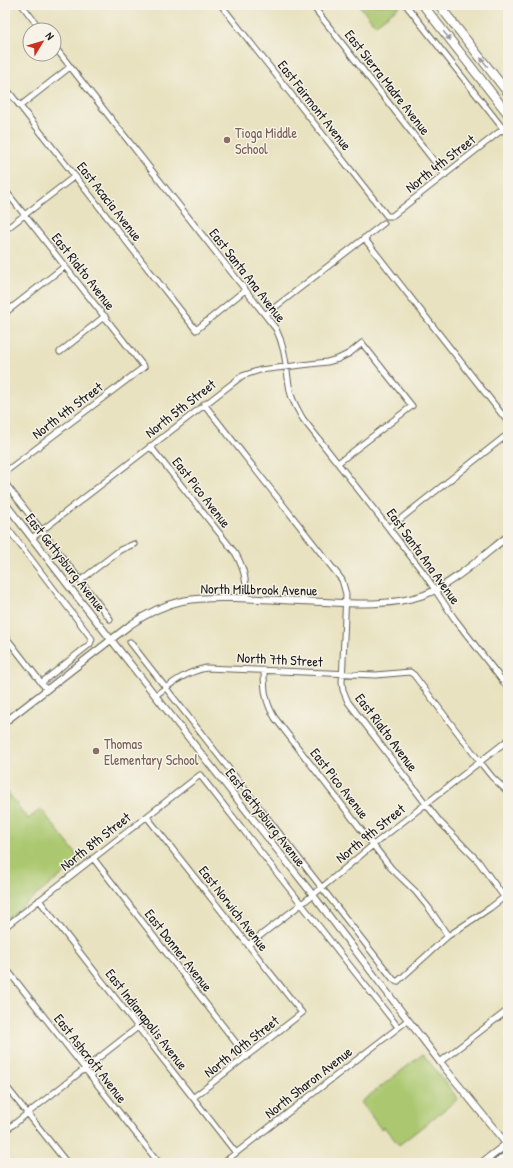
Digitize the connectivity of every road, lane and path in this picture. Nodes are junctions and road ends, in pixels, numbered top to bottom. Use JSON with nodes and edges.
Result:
{"nodes":[{"id":1,"x":22,"y":5,"type":"edge"},
{"id":2,"x":221,"y":5,"type":"edge"},
{"id":3,"x":312,"y":5,"type":"edge"},
{"id":4,"x":406,"y":5,"type":"edge"},
{"id":5,"x":423,"y":5,"type":"edge"},
{"id":6,"x":435,"y":5,"type":"edge"},
{"id":7,"x":441,"y":8,"type":"edge"},
{"id":8,"x":35,"y":22,"type":"edge"},
{"id":9,"x":62,"y":56,"type":"edge"},
{"id":10,"x":70,"y":67,"type":"junction"},
{"id":11,"x":5,"y":87,"type":"edge"},
{"id":12,"x":508,"y":93,"type":"edge"},
{"id":13,"x":20,"y":106,"type":"junction"},
{"id":14,"x":508,"y":114,"type":"edge"},
{"id":15,"x":503,"y":129,"type":"junction"},
{"id":16,"x":508,"y":135,"type":"edge"},
{"id":17,"x":445,"y":175,"type":"junction"},
{"id":18,"x":75,"y":176,"type":"junction"},
{"id":19,"x":5,"y":190,"type":"edge"},
{"id":20,"x":25,"y":214,"type":"junction"},
{"id":21,"x":392,"y":216,"type":"joint"},
{"id":22,"x":384,"y":223,"type":"dead end"},
{"id":23,"x":5,"y":230,"type":"edge"},
{"id":24,"x":364,"y":238,"type":"junction"},
{"id":25,"x":65,"y":266,"type":"junction"},
{"id":26,"x":245,"y":290,"type":"junction"},
{"id":27,"x":5,"y":313,"type":"edge"},
{"id":28,"x":265,"y":315,"type":"junction"},
{"id":29,"x":104,"y":316,"type":"junction"},
{"id":30,"x":60,"y":352,"type":"dead end"},
{"id":31,"x":144,"y":367,"type":"joint"},
{"id":32,"x":287,"y":367,"type":"junction"},
{"id":33,"x":204,"y":404,"type":"junction"},
{"id":34,"x":508,"y":422,"type":"edge"},
{"id":35,"x":508,"y":434,"type":"edge"},
{"id":36,"x":150,"y":446,"type":"junction"},
{"id":37,"x":338,"y":464,"type":"junction"},
{"id":38,"x":5,"y":472,"type":"edge"},
{"id":39,"x":5,"y":484,"type":"edge"},
{"id":40,"x":5,"y":503,"type":"edge"},
{"id":41,"x":5,"y":525,"type":"edge"},
{"id":42,"x":389,"y":528,"type":"junction"},
{"id":43,"x":42,"y":530,"type":"junction"},
{"id":44,"x":508,"y":536,"type":"edge"},
{"id":45,"x":32,"y":538,"type":"junction"},
{"id":46,"x":134,"y":544,"type":"dead end"},
{"id":47,"x":81,"y":580,"type":"junction"},
{"id":48,"x":435,"y":590,"type":"junction"},
{"id":49,"x":246,"y":598,"type":"junction"},
{"id":50,"x":346,"y":604,"type":"junction"},
{"id":51,"x":110,"y":618,"type":"dead end"},
{"id":52,"x":5,"y":636,"type":"edge"},
{"id":53,"x":112,"y":640,"type":"junction"},
{"id":54,"x":130,"y":642,"type":"dead end"},
{"id":55,"x":264,"y":670,"type":"junction"},
{"id":56,"x":343,"y":674,"type":"junction"},
{"id":57,"x":41,"y":683,"type":"junction"},
{"id":58,"x":165,"y":688,"type":"junction"},
{"id":59,"x":508,"y":688,"type":"edge"},
{"id":60,"x":47,"y":690,"type":"junction"},
{"id":61,"x":156,"y":696,"type":"junction"},
{"id":62,"x":5,"y":722,"type":"edge"},
{"id":63,"x":508,"y":740,"type":"edge"},
{"id":64,"x":480,"y":762,"type":"junction"},
{"id":65,"x":508,"y":792,"type":"edge"},
{"id":66,"x":426,"y":804,"type":"junction"},
{"id":67,"x":147,"y":816,"type":"junction"},
{"id":68,"x":373,"y":845,"type":"junction"},
{"id":69,"x":93,"y":858,"type":"junction"},
{"id":70,"x":322,"y":888,"type":"junction"},
{"id":71,"x":313,"y":895,"type":"junction"},
{"id":72,"x":506,"y":896,"type":"edge"},
{"id":73,"x":39,"y":900,"type":"junction"},
{"id":74,"x":301,"y":904,"type":"junction"},
{"id":75,"x":5,"y":927,"type":"edge"},
{"id":76,"x":448,"y":936,"type":"junction"},
{"id":77,"x":248,"y":945,"type":"junction"},
{"id":78,"x":5,"y":968,"type":"edge"},
{"id":79,"x":508,"y":1010,"type":"edge"},
{"id":80,"x":302,"y":1013,"type":"joint"},
{"id":81,"x":408,"y":1020,"type":"junction"},
{"id":82,"x":138,"y":1027,"type":"junction"},
{"id":83,"x":398,"y":1027,"type":"junction"},
{"id":84,"x":247,"y":1057,"type":"junction"},
{"id":85,"x":440,"y":1062,"type":"junction"},
{"id":86,"x":85,"y":1069,"type":"junction"},
{"id":87,"x":5,"y":1085,"type":"edge"},
{"id":88,"x":194,"y":1098,"type":"junction"},
{"id":89,"x":28,"y":1113,"type":"junction"},
{"id":90,"x":5,"y":1131,"type":"edge"},
{"id":91,"x":508,"y":1144,"type":"edge"},
{"id":92,"x":236,"y":1153,"type":"junction"},
{"id":93,"x":508,"y":1154,"type":"edge"},
{"id":94,"x":67,"y":1163,"type":"edge"},
{"id":95,"x":159,"y":1163,"type":"edge"},
{"id":96,"x":223,"y":1163,"type":"edge"},
{"id":97,"x":482,"y":1163,"type":"edge"},
{"id":98,"x":497,"y":1163,"type":"edge"}],
"edges":[{"from":1,"to":8,"type":"street"},
{"from":2,"to":21,"type":"street","name":"East Fairmont Avenue"},
{"from":3,"to":17,"type":"street","name":"East Sierra Madre Avenue"},
{"from":4,"to":15,"type":"street"},
{"from":5,"to":14,"type":"main road","one_way":true},
{"from":6,"to":7,"type":"main road"},
{"from":12,"to":7,"type":"main road","one_way":true},
{"from":9,"to":10,"type":"street","name":"East Santa Ana Avenue"},
{"from":10,"to":13,"type":"street"},
{"from":10,"to":26,"type":"street","name":"East Santa Ana Avenue"},
{"from":11,"to":13,"type":"street","name":"East Acacia Avenue"},
{"from":13,"to":18,"type":"street","name":"East Acacia Avenue"},
{"from":15,"to":16,"type":"street"},
{"from":15,"to":17,"type":"street","name":"North 4th Street"},
{"from":17,"to":21,"type":"street","name":"North 4th Street"},
{"from":18,"to":20,"type":"street"},
{"from":18,"to":26,"type":"street","name":"East Acacia Avenue"},
{"from":19,"to":20,"type":"street","name":"East Rialto Avenue"},
{"from":20,"to":23,"type":"street"},
{"from":20,"to":25,"type":"street","name":"East Rialto Avenue"},
{"from":22,"to":24,"type":"street"},
{"from":24,"to":28,"type":"street"},
{"from":24,"to":34,"type":"street"},
{"from":25,"to":27,"type":"street"},
{"from":25,"to":29,"type":"street","name":"East Rialto Avenue"},
{"from":26,"to":28,"type":"street","name":"East Santa Ana Avenue"},
{"from":28,"to":32,"type":"street","name":"East Santa Ana Avenue"},
{"from":29,"to":30,"type":"street"},
{"from":29,"to":31,"type":"street","name":"East Rialto Avenue"},
{"from":31,"to":38,"type":"street","name":"North 4th Street"},
{"from":32,"to":33,"type":"street","name":"North 5th Street"},
{"from":32,"to":37,"type":"street","name":"East Santa Ana Avenue"},
{"from":32,"to":37,"type":"street","name":"North 5th Street"},
{"from":33,"to":36,"type":"street","name":"North 5th Street"},
{"from":33,"to":50,"type":"street","name":"East Rialto Avenue"},
{"from":35,"to":42,"type":"street"},
{"from":36,"to":43,"type":"street","name":"North 5th Street"},
{"from":36,"to":49,"type":"street","name":"East Pico Avenue"},
{"from":37,"to":42,"type":"street","name":"East Santa Ana Avenue"},
{"from":39,"to":43,"type":"street","name":"East Gettysburg Avenue"},
{"from":40,"to":45,"type":"street","name":"East Gettysburg Avenue"},
{"from":41,"to":57,"type":"street","name":"East Gettysburg Avenue"},
{"from":42,"to":48,"type":"street","name":"East Santa Ana Avenue"},
{"from":43,"to":45,"type":"street","name":"North 5th Street"},
{"from":43,"to":47,"type":"street","name":"East Gettysburg Avenue"},
{"from":44,"to":48,"type":"street","name":"North Millbrook Avenue"},
{"from":45,"to":53,"type":"street","name":"East Gettysburg Avenue"},
{"from":46,"to":47,"type":"street"},
{"from":47,"to":51,"type":"street","name":"East Gettysburg Avenue"},
{"from":48,"to":50,"type":"street","name":"North Millbrook Avenue"},
{"from":48,"to":59,"type":"street","name":"East Santa Ana Avenue"},
{"from":49,"to":50,"type":"street","name":"North Millbrook Avenue"},
{"from":49,"to":53,"type":"street","name":"North Millbrook Avenue"},
{"from":50,"to":56,"type":"street","name":"East Rialto Avenue"},
{"from":52,"to":57,"type":"street"},
{"from":53,"to":60,"type":"street","name":"North Millbrook Avenue"},
{"from":53,"to":61,"type":"street","name":"East Gettysburg Avenue"},
{"from":54,"to":58,"type":"street"},
{"from":55,"to":56,"type":"street","name":"North 7th Street"},
{"from":55,"to":58,"type":"street","name":"North 7th Street"},
{"from":55,"to":68,"type":"street","name":"East Pico Avenue"},
{"from":56,"to":64,"type":"street","name":"North 7th Street"},
{"from":56,"to":66,"type":"street","name":"East Rialto Avenue"},
{"from":57,"to":60,"type":"street"},
{"from":58,"to":61,"type":"street","name":"North 7th Street"},
{"from":58,"to":70,"type":"street"},
{"from":60,"to":62,"type":"street","name":"North Millbrook Avenue"},
{"from":61,"to":71,"type":"street","name":"East Gettysburg Avenue"},
{"from":63,"to":64,"type":"street","name":"North 9th Street"},
{"from":64,"to":65,"type":"street"},
{"from":64,"to":66,"type":"street","name":"North 9th Street"},
{"from":66,"to":68,"type":"street","name":"North 9th Street"},
{"from":66,"to":72,"type":"street","name":"East Rialto Avenue"},
{"from":67,"to":69,"type":"street","name":"North 8th Street"},
{"from":67,"to":74,"type":"street","name":"North 8th Street"},
{"from":67,"to":77,"type":"street","name":"East Norwich Avenue"},
{"from":68,"to":70,"type":"street","name":"North 9th Street"},
{"from":68,"to":76,"type":"street","name":"East Pico Avenue"},
{"from":69,"to":73,"type":"street","name":"North 8th Street"},
{"from":69,"to":84,"type":"street","name":"East Donner Avenue"},
{"from":70,"to":71,"type":"street","name":"North 9th Street"},
{"from":70,"to":76,"type":"street"},
{"from":71,"to":74,"type":"street","name":"North 9th Street"},
{"from":71,"to":81,"type":"street","name":"East Gettysburg Avenue"},
{"from":72,"to":76,"type":"street"},
{"from":73,"to":75,"type":"street","name":"North 8th Street"},
{"from":73,"to":82,"type":"street","name":"East Indianapolis Avenue"},
{"from":74,"to":77,"type":"street","name":"North 9th Street"},
{"from":74,"to":83,"type":"street"},
{"from":77,"to":80,"type":"street","name":"East Norwich Avenue"},
{"from":78,"to":86,"type":"street","name":"East Ashcroft Avenue"},
{"from":79,"to":85,"type":"street"},
{"from":80,"to":84,"type":"street","name":"North 10th Street"},
{"from":81,"to":83,"type":"street","name":"North Sharon Avenue"},
{"from":81,"to":85,"type":"street","name":"East Gettysburg Avenue"},
{"from":82,"to":86,"type":"street"},
{"from":82,"to":88,"type":"street","name":"East Indianapolis Avenue"},
{"from":83,"to":92,"type":"street","name":"North Sharon Avenue"},
{"from":84,"to":88,"type":"street","name":"North 10th Street"},
{"from":85,"to":91,"type":"street","name":"East Gettysburg Avenue"},
{"from":86,"to":89,"type":"street"},
{"from":86,"to":95,"type":"street","name":"East Ashcroft Avenue"},
{"from":87,"to":89,"type":"street"},
{"from":88,"to":92,"type":"street","name":"East Indianapolis Avenue"},
{"from":89,"to":90,"type":"street"},
{"from":89,"to":94,"type":"street"},
{"from":91,"to":97,"type":"main road"},
{"from":92,"to":96,"type":"street","name":"North Sharon Avenue"},
{"from":93,"to":98,"type":"main road"}]}
